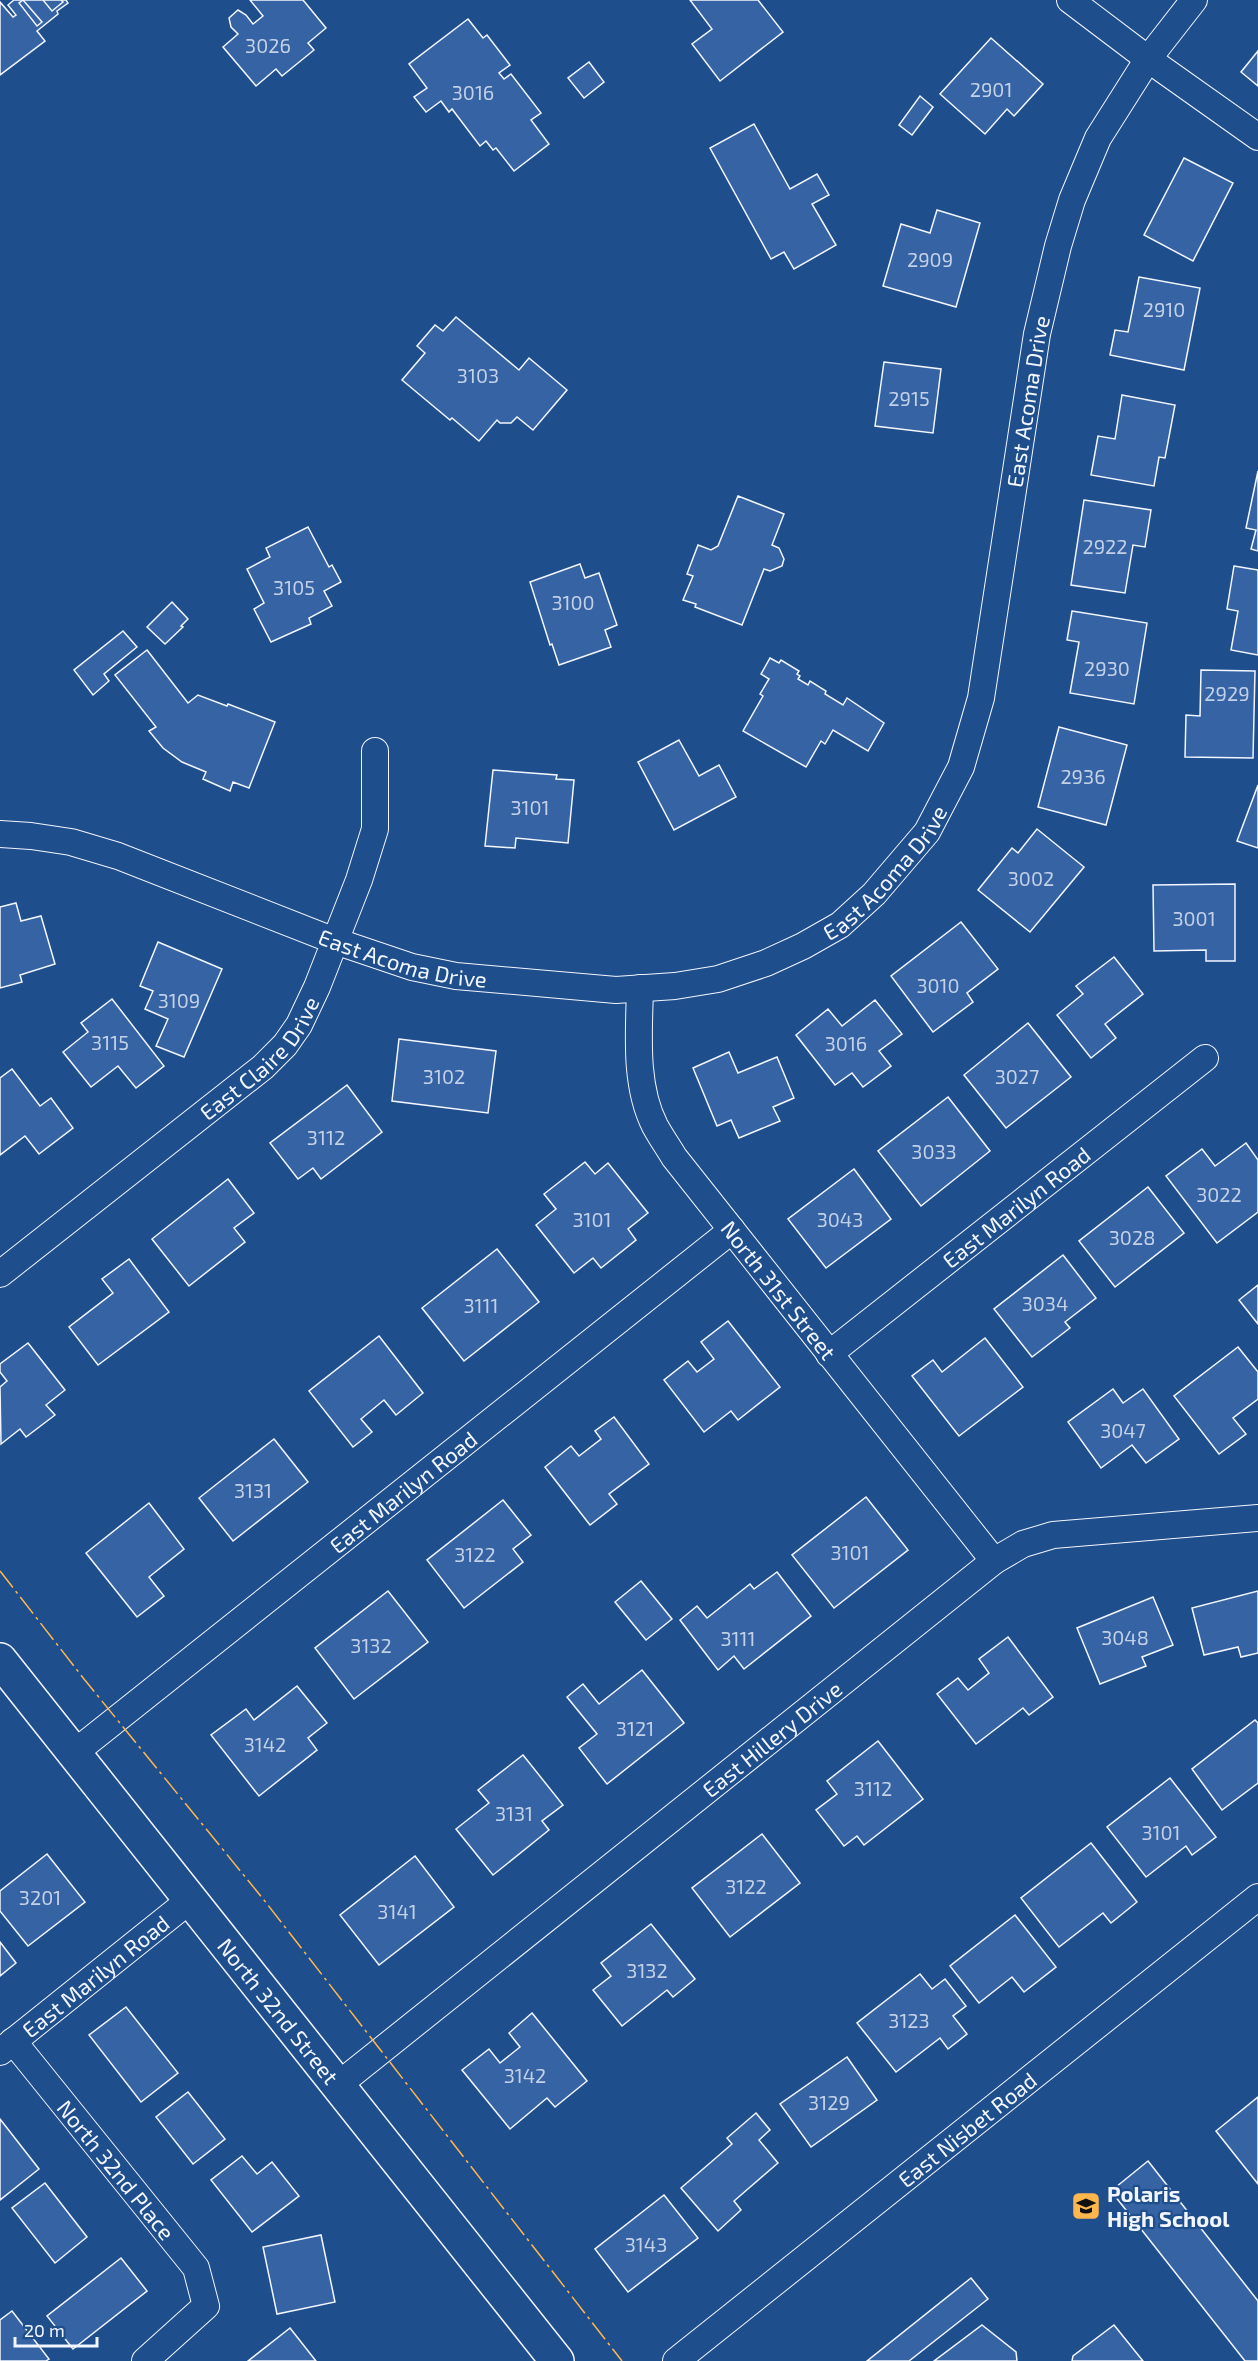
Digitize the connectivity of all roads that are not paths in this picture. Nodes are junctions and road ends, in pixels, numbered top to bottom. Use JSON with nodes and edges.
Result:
{"nodes":[{"id":1,"x":1070,"y":0,"type":"edge"},
{"id":2,"x":1194,"y":0,"type":"edge"},
{"id":3,"x":1148,"y":59,"type":"junction"},
{"id":4,"x":1258,"y":137,"type":"edge"},
{"id":5,"x":375,"y":751,"type":"dead end"},
{"id":6,"x":0,"y":834,"type":"edge"},
{"id":7,"x":335,"y":941,"type":"junction"},
{"id":8,"x":640,"y":988,"type":"junction"},
{"id":9,"x":1205,"y":1058,"type":"dead end"},
{"id":10,"x":732,"y":1230,"type":"junction"},
{"id":11,"x":0,"y":1274,"type":"edge"},
{"id":12,"x":829,"y":1354,"type":"junction"},
{"id":13,"x":1258,"y":1518,"type":"edge"},
{"id":14,"x":994,"y":1562,"type":"junction"},
{"id":15,"x":0,"y":1660,"type":"edge"},
{"id":16,"x":74,"y":1753,"type":"junction"},
{"id":17,"x":1258,"y":1897,"type":"edge"},
{"id":18,"x":190,"y":1900,"type":"junction"},
{"id":19,"x":7,"y":2047,"type":"edge"},
{"id":20,"x":338,"y":2085,"type":"junction"},
{"id":21,"x":145,"y":2361,"type":"edge"},
{"id":22,"x":557,"y":2361,"type":"edge"},
{"id":23,"x":676,"y":2361,"type":"edge"}],
"edges":[{"from":1,"to":3,"type":"street"},
{"from":2,"to":3,"type":"street","name":"East Acoma Drive"},
{"from":3,"to":4,"type":"street"},
{"from":3,"to":8,"type":"street","name":"East Acoma Drive"},
{"from":5,"to":7,"type":"street","name":"East Claire Drive"},
{"from":6,"to":7,"type":"street","name":"East Acoma Drive"},
{"from":7,"to":8,"type":"street","name":"East Acoma Drive"},
{"from":7,"to":11,"type":"street","name":"East Claire Drive"},
{"from":8,"to":10,"type":"street","name":"North 31st Street"},
{"from":9,"to":12,"type":"street","name":"East Marilyn Road"},
{"from":10,"to":12,"type":"street","name":"North 31st Street"},
{"from":10,"to":16,"type":"street","name":"East Marilyn Road"},
{"from":12,"to":14,"type":"street","name":"North 31st Street"},
{"from":13,"to":14,"type":"street","name":"East Hillery Drive"},
{"from":14,"to":20,"type":"street","name":"East Hillery Drive"},
{"from":15,"to":16,"type":"main road","name":"North 32nd Street"},
{"from":16,"to":18,"type":"main road","name":"North 32nd Street"},
{"from":17,"to":23,"type":"street","name":"East Nisbet Road"},
{"from":18,"to":19,"type":"street","name":"East Marilyn Road"},
{"from":18,"to":20,"type":"main road","name":"North 32nd Street"},
{"from":19,"to":21,"type":"street","name":"North 32nd Place"},
{"from":20,"to":22,"type":"main road","name":"North 32nd Street"}]}
